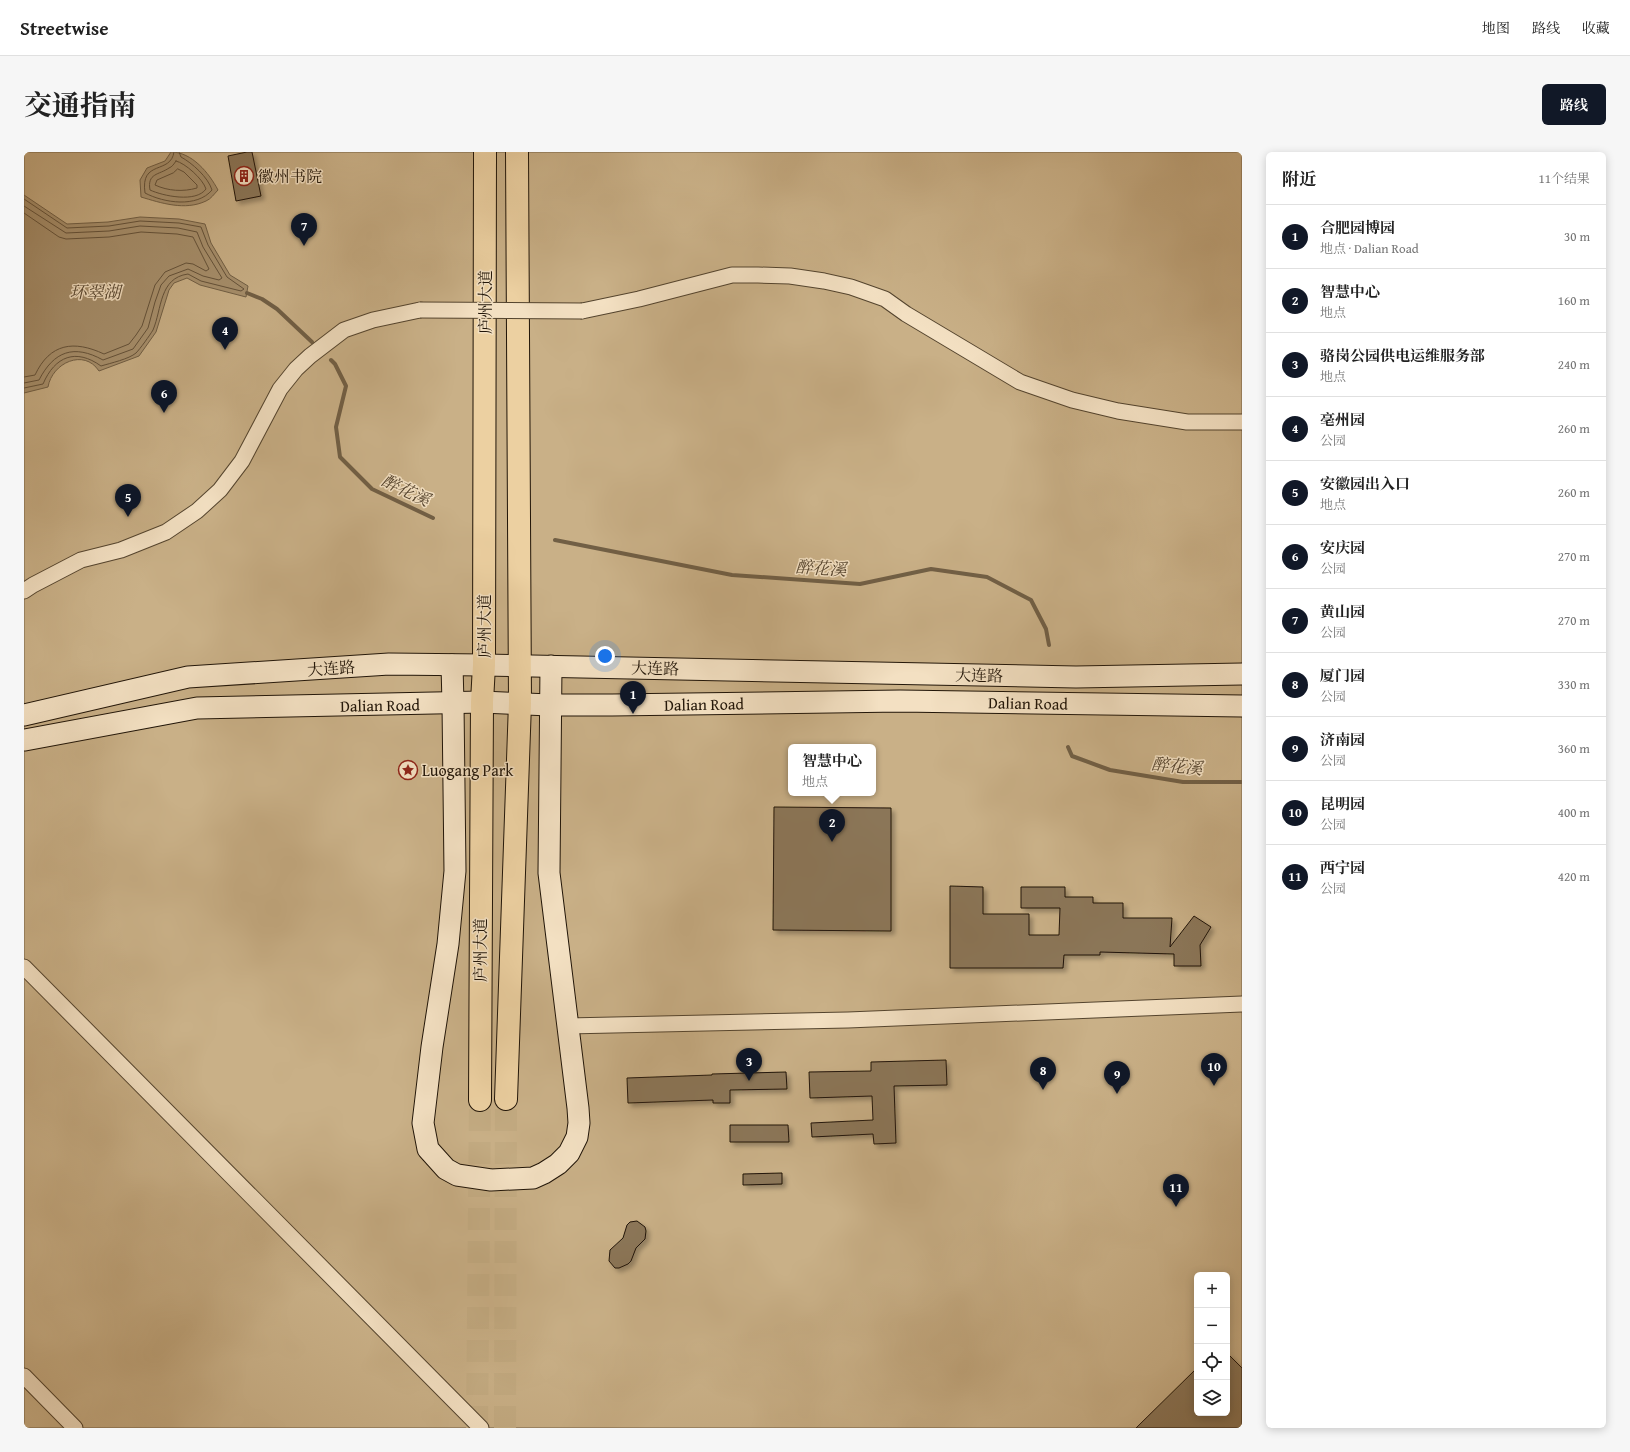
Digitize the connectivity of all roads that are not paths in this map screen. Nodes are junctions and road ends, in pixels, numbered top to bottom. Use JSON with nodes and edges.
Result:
{"nodes":[{"id":1,"x":485,"y":152,"type":"edge"},
{"id":2,"x":517,"y":152,"type":"edge"},
{"id":3,"x":1242,"y":422,"type":"edge"},
{"id":4,"x":24,"y":591,"type":"edge"},
{"id":5,"x":452,"y":664,"type":"junction"},
{"id":6,"x":484,"y":665,"type":"junction"},
{"id":7,"x":520,"y":666,"type":"junction"},
{"id":8,"x":551,"y":666,"type":"junction"},
{"id":9,"x":1242,"y":674,"type":"edge"},
{"id":10,"x":482,"y":702,"type":"junction"},
{"id":11,"x":520,"y":703,"type":"junction"},
{"id":12,"x":454,"y":704,"type":"junction"},
{"id":13,"x":550,"y":705,"type":"junction"},
{"id":14,"x":1242,"y":706,"type":"edge"},
{"id":15,"x":24,"y":715,"type":"edge"},
{"id":16,"x":25,"y":740,"type":"dead end"},
{"id":17,"x":24,"y":967,"type":"edge"},
{"id":18,"x":1242,"y":1004,"type":"edge"},
{"id":19,"x":567,"y":1026,"type":"junction"},
{"id":20,"x":506,"y":1099,"type":"tunnel mouth"},
{"id":21,"x":480,"y":1100,"type":"tunnel mouth"},
{"id":22,"x":24,"y":1376,"type":"edge"},
{"id":23,"x":75,"y":1428,"type":"edge"},
{"id":24,"x":482,"y":1428,"type":"edge"}],
"edges":[{"from":1,"to":6,"type":"main road","name":"庐州大道"},
{"from":2,"to":7,"type":"main road","name":"庐州大道"},
{"from":3,"to":4,"type":"street","bridge":true},
{"from":5,"to":6,"type":"main road","name":"大连路"},
{"from":5,"to":12,"type":"main road"},
{"from":5,"to":15,"type":"main road","name":"大连路"},
{"from":6,"to":7,"type":"main road","name":"大连路"},
{"from":6,"to":10,"type":"main road","name":"庐州大道"},
{"from":7,"to":8,"type":"main road","name":"大连路"},
{"from":7,"to":11,"type":"main road","name":"庐州大道"},
{"from":8,"to":9,"type":"main road","name":"大连路"},
{"from":8,"to":13,"type":"main road"},
{"from":10,"to":11,"type":"main road","name":"Dalian Road"},
{"from":10,"to":12,"type":"main road","name":"Dalian Road"},
{"from":10,"to":21,"type":"main road","name":"庐州大道"},
{"from":11,"to":13,"type":"main road","name":"Dalian Road"},
{"from":11,"to":20,"type":"main road","name":"庐州大道"},
{"from":12,"to":16,"type":"main road","name":"Dalian Road"},
{"from":12,"to":19,"type":"main road"},
{"from":13,"to":14,"type":"main road","name":"Dalian Road"},
{"from":13,"to":19,"type":"main road"},
{"from":17,"to":24,"type":"street"},
{"from":18,"to":19,"type":"street"},
{"from":22,"to":23,"type":"street"}]}
